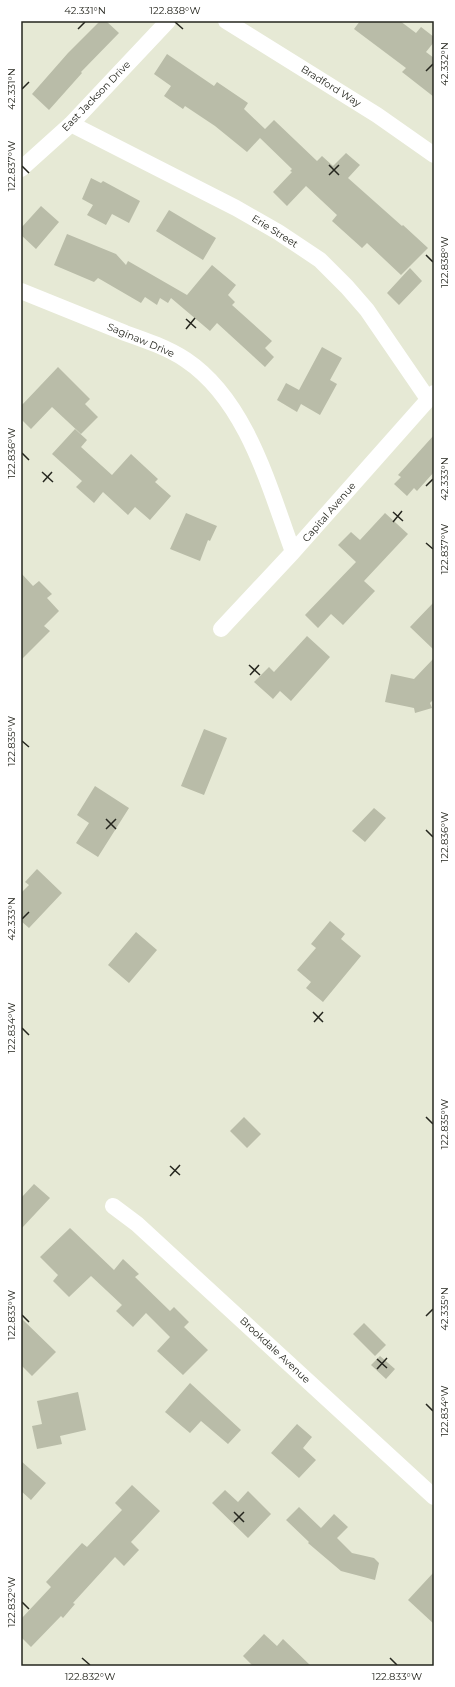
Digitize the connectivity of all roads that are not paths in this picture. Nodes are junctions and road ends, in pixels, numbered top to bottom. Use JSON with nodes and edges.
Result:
{"nodes":[{"id":1,"x":168,"y":21,"type":"edge"},
{"id":2,"x":226,"y":21,"type":"edge"},
{"id":3,"x":71,"y":124,"type":"junction"},
{"id":4,"x":434,"y":155,"type":"edge"},
{"id":5,"x":21,"y":169,"type":"edge"},
{"id":6,"x":21,"y":291,"type":"edge"},
{"id":7,"x":431,"y":396,"type":"edge"},
{"id":8,"x":294,"y":552,"type":"junction"},
{"id":9,"x":221,"y":629,"type":"dead end"},
{"id":10,"x":113,"y":1206,"type":"dead end"},
{"id":11,"x":434,"y":1497,"type":"edge"}],
"edges":[{"from":1,"to":3,"type":"street","name":"East Jackson Drive"},
{"from":2,"to":4,"type":"street","name":"Bradford Way"},
{"from":3,"to":5,"type":"street","name":"East Jackson Drive"},
{"from":3,"to":7,"type":"street","name":"Erie Street"},
{"from":6,"to":8,"type":"street","name":"Saginaw Drive"},
{"from":7,"to":8,"type":"street","name":"Capital Avenue"},
{"from":8,"to":9,"type":"street","name":"Capital Avenue"},
{"from":10,"to":11,"type":"street","name":"Brookdale Avenue"}]}
